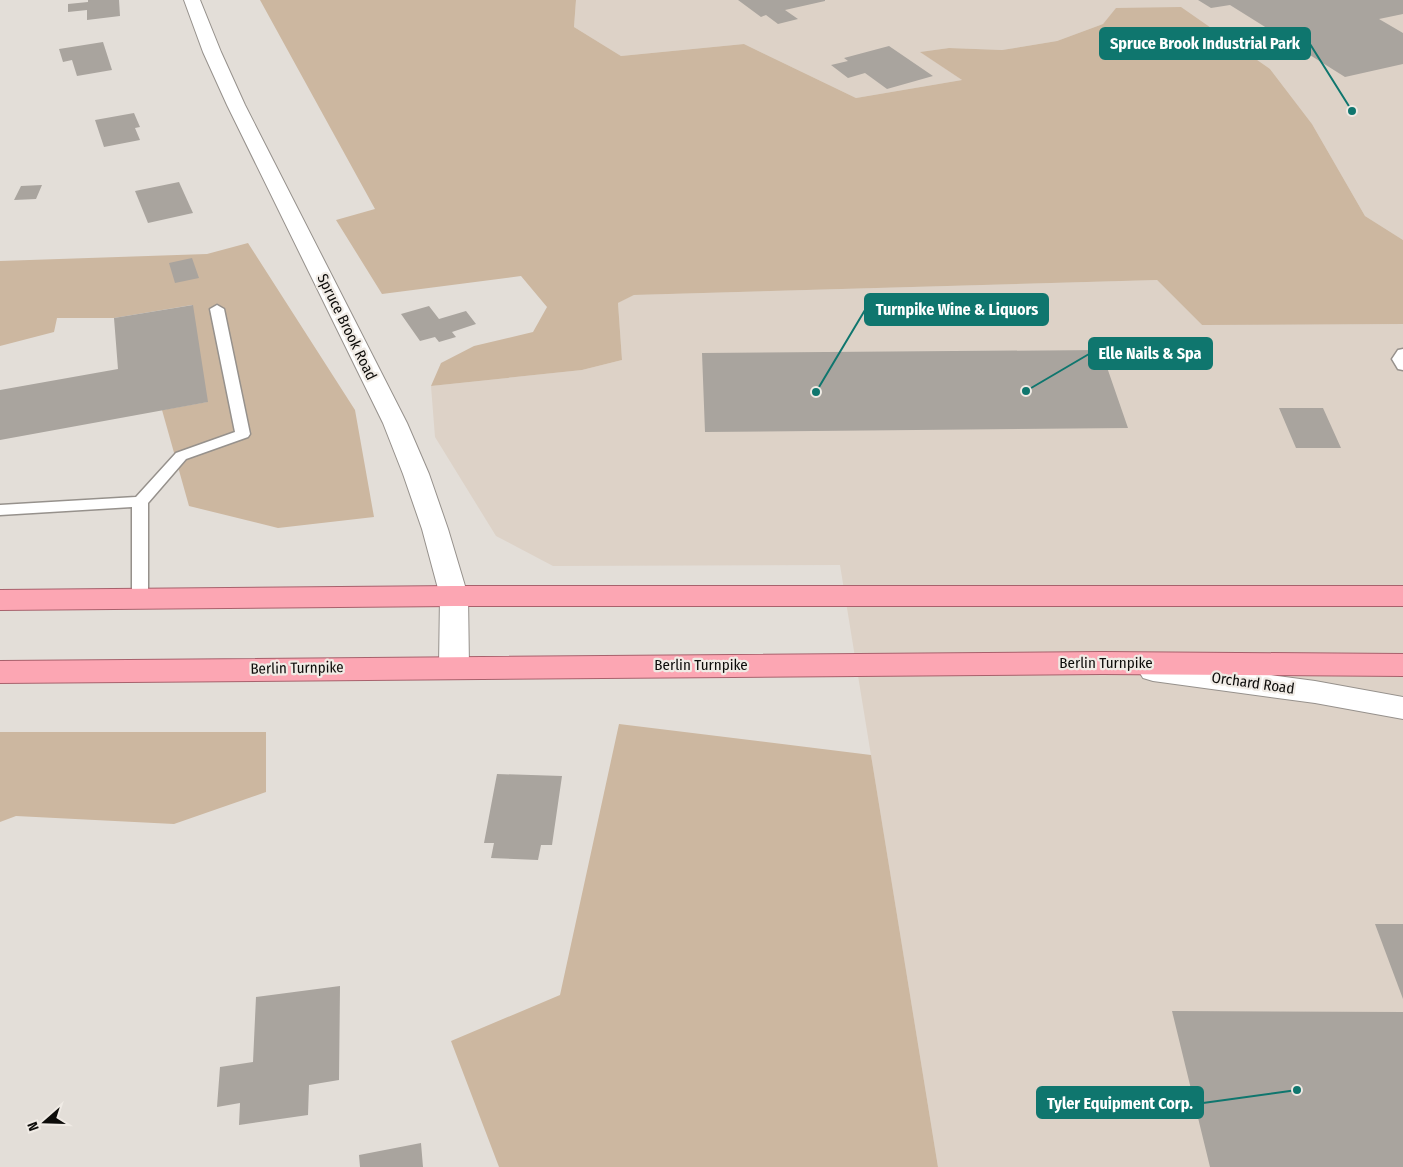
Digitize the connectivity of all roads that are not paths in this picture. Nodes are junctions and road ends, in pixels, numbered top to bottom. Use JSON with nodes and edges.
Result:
{"nodes":[{"id":1,"x":192,"y":0,"type":"edge"},
{"id":2,"x":217,"y":309,"type":"dead end"},
{"id":3,"x":1403,"y":353,"type":"edge"},
{"id":4,"x":1403,"y":366,"type":"edge"},
{"id":5,"x":140,"y":502,"type":"junction"},
{"id":6,"x":0,"y":510,"type":"edge"},
{"id":7,"x":454,"y":596,"type":"junction"},
{"id":8,"x":1403,"y":596,"type":"edge"},
{"id":9,"x":140,"y":599,"type":"junction"},
{"id":10,"x":0,"y":600,"type":"edge"},
{"id":11,"x":1102,"y":663,"type":"junction"},
{"id":12,"x":1403,"y":665,"type":"edge"},
{"id":13,"x":454,"y":667,"type":"junction"},
{"id":14,"x":0,"y":672,"type":"edge"},
{"id":15,"x":1403,"y":708,"type":"edge"}],
"edges":[{"from":1,"to":7,"type":"street","name":"Spruce Brook Road"},
{"from":2,"to":5,"type":"lane"},
{"from":3,"to":4,"type":"lane"},
{"from":5,"to":6,"type":"lane"},
{"from":5,"to":9,"type":"lane"},
{"from":7,"to":8,"type":"highway"},
{"from":7,"to":9,"type":"highway"},
{"from":7,"to":13,"type":"street","name":"Spruce Brook Road"},
{"from":9,"to":10,"type":"highway"},
{"from":11,"to":12,"type":"highway","name":"Berlin Turnpike"},
{"from":11,"to":13,"type":"highway","name":"Berlin Turnpike"},
{"from":11,"to":15,"type":"street","name":"Orchard Road"},
{"from":13,"to":14,"type":"highway","name":"Berlin Turnpike"}]}
